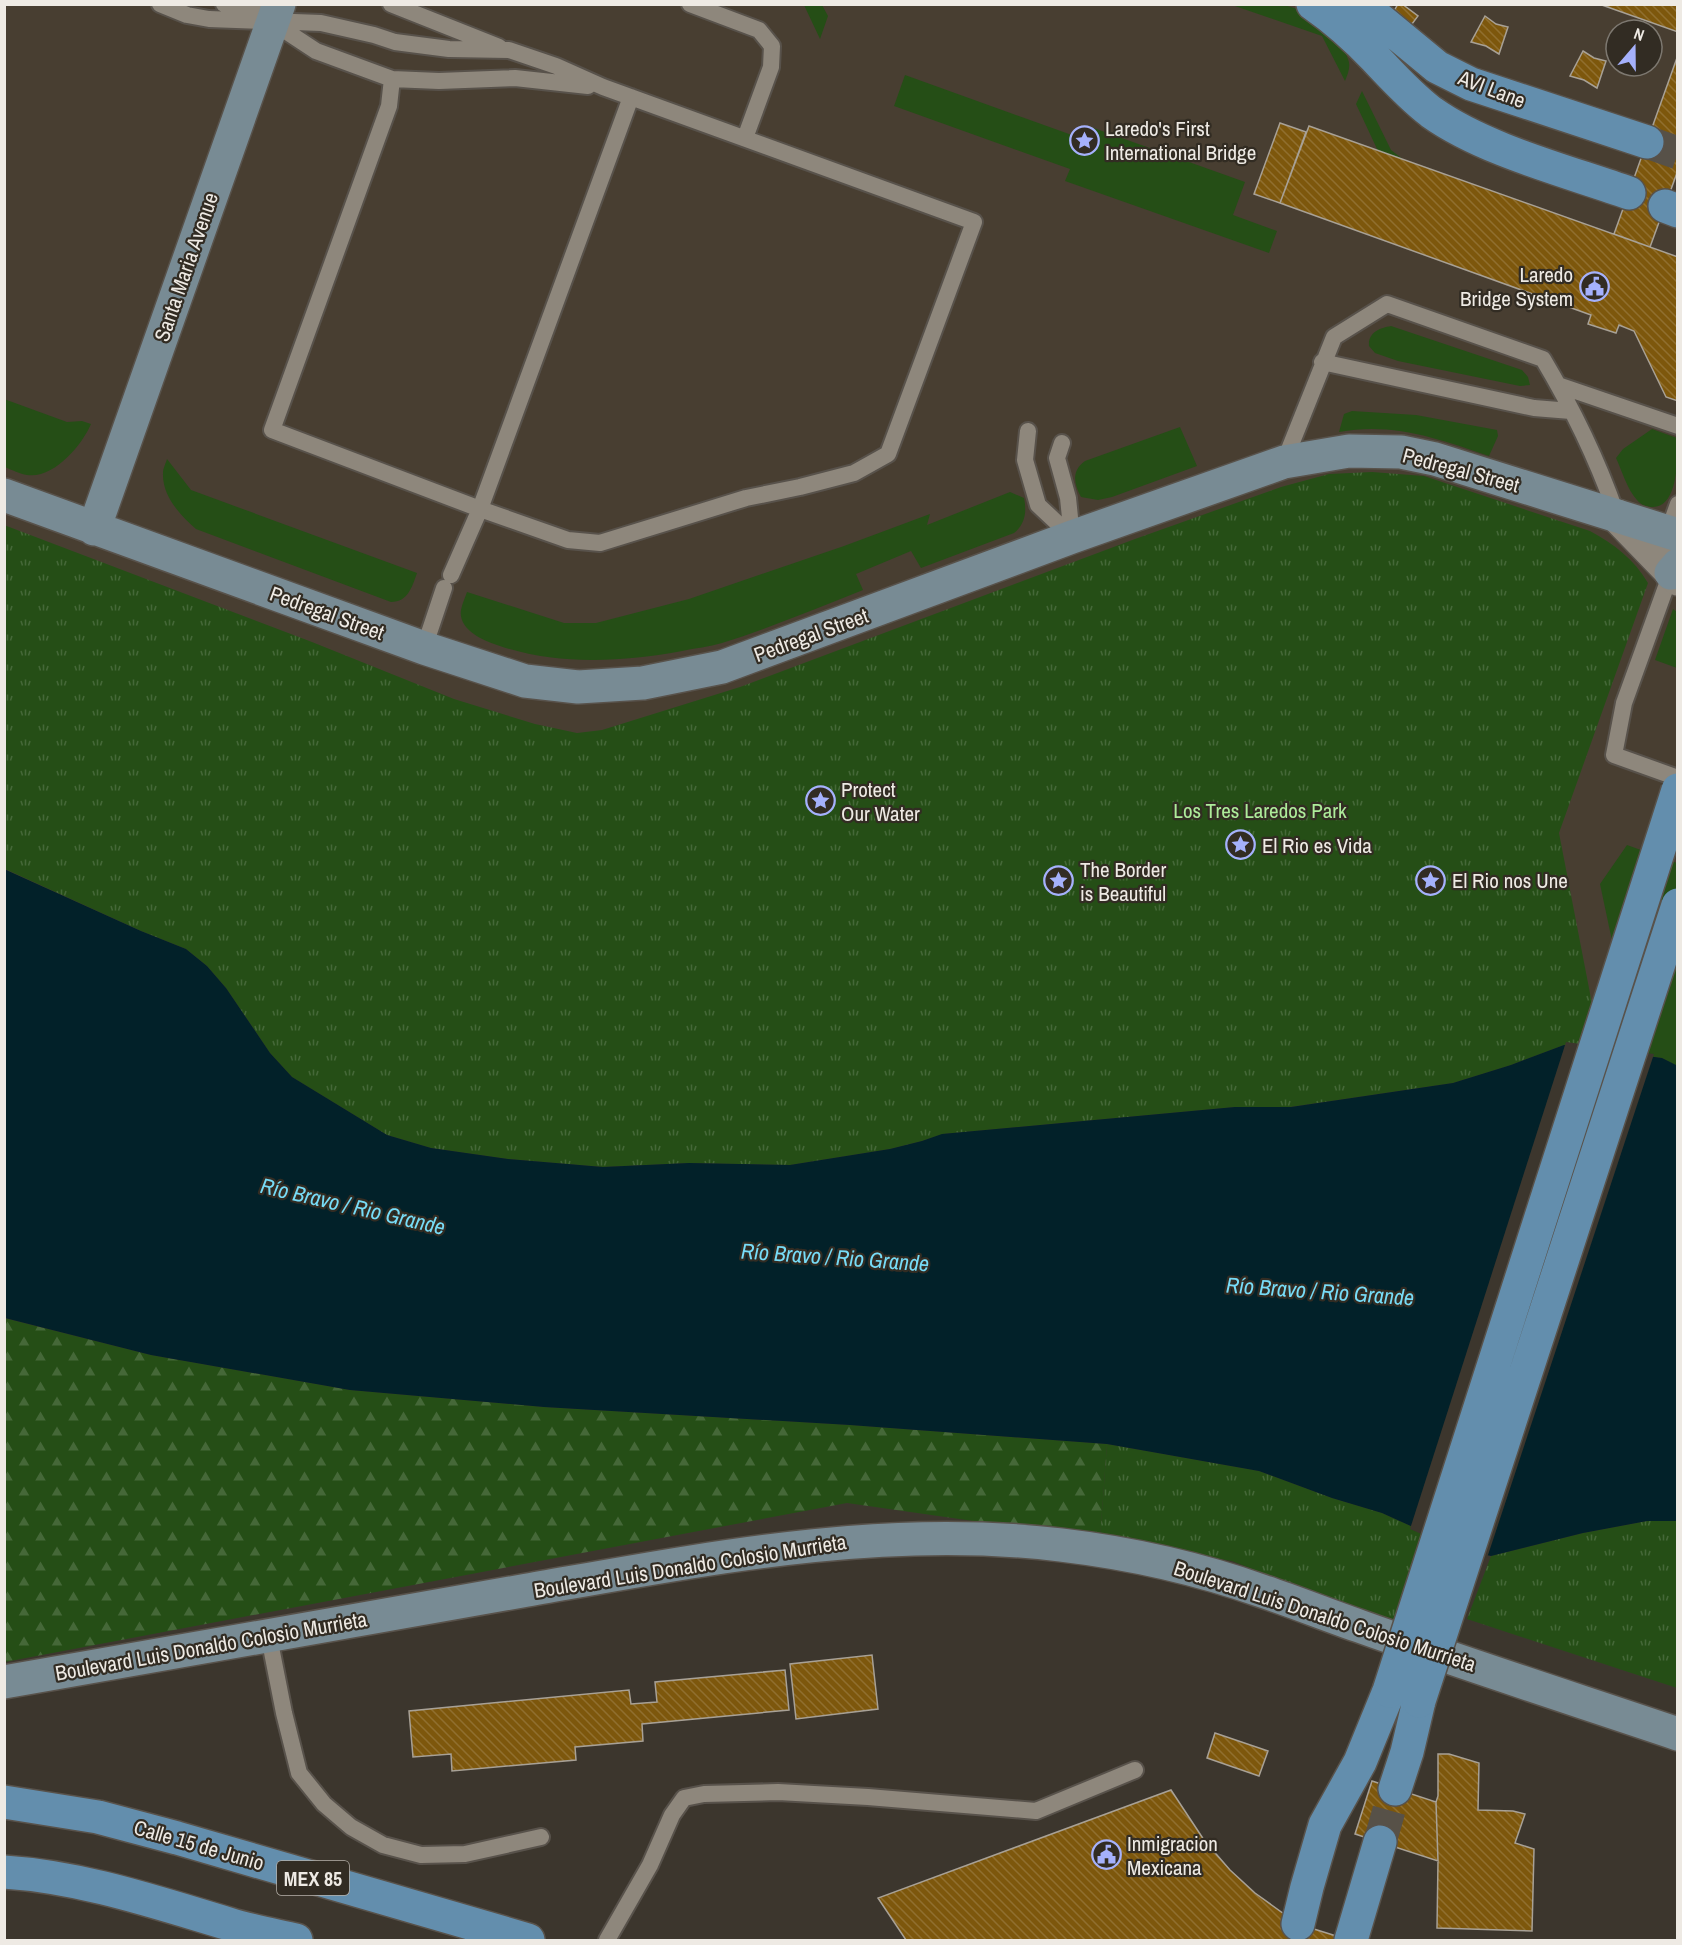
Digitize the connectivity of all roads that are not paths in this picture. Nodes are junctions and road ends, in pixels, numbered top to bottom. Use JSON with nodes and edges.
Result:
{"nodes":[{"id":1,"x":160,"y":4,"type":"edge"},
{"id":2,"x":224,"y":4,"type":"edge"},
{"id":3,"x":391,"y":4,"type":"edge"},
{"id":4,"x":690,"y":4,"type":"edge"},
{"id":5,"x":1313,"y":4,"type":"edge"},
{"id":6,"x":1365,"y":6,"type":"edge"},
{"id":7,"x":267,"y":10,"type":"edge"},
{"id":8,"x":509,"y":50,"type":"junction"},
{"id":9,"x":392,"y":79,"type":"junction"},
{"id":10,"x":603,"y":87,"type":"junction"},
{"id":11,"x":631,"y":97,"type":"junction"},
{"id":12,"x":745,"y":138,"type":"junction"},
{"id":13,"x":1647,"y":142,"type":"tunnel mouth"},
{"id":14,"x":1629,"y":193,"type":"dead end"},
{"id":15,"x":1322,"y":362,"type":"junction"},
{"id":16,"x":1558,"y":385,"type":"junction"},
{"id":17,"x":1571,"y":411,"type":"junction"},
{"id":18,"x":1677,"y":426,"type":"edge"},
{"id":19,"x":1028,"y":431,"type":"dead end"},
{"id":20,"x":1062,"y":443,"type":"dead end"},
{"id":21,"x":1284,"y":462,"type":"junction"},
{"id":22,"x":4,"y":495,"type":"edge"},
{"id":23,"x":480,"y":509,"type":"junction"},
{"id":24,"x":1617,"y":516,"type":"junction"},
{"id":25,"x":1674,"y":524,"type":"edge"},
{"id":26,"x":94,"y":529,"type":"junction"},
{"id":27,"x":1072,"y":537,"type":"junction"},
{"id":28,"x":1675,"y":572,"type":"edge"},
{"id":29,"x":424,"y":648,"type":"junction"},
{"id":30,"x":1677,"y":778,"type":"edge"},
{"id":31,"x":1677,"y":790,"type":"edge"},
{"id":32,"x":1677,"y":905,"type":"edge"},
{"id":33,"x":269,"y":1637,"type":"junction"},
{"id":34,"x":4,"y":1682,"type":"edge"},
{"id":35,"x":1677,"y":1734,"type":"edge"},
{"id":36,"x":1135,"y":1770,"type":"dead end"},
{"id":37,"x":1395,"y":1789,"type":"tunnel mouth"},
{"id":38,"x":4,"y":1802,"type":"edge"},
{"id":39,"x":542,"y":1837,"type":"dead end"},
{"id":40,"x":1380,"y":1842,"type":"tunnel mouth"},
{"id":41,"x":4,"y":1872,"type":"edge"},
{"id":42,"x":1298,"y":1924,"type":"dead end"},
{"id":43,"x":296,"y":1941,"type":"edge"},
{"id":44,"x":528,"y":1941,"type":"edge"},
{"id":45,"x":608,"y":1941,"type":"edge"},
{"id":46,"x":1351,"y":1941,"type":"edge"}],
"edges":[{"from":1,"to":7,"type":"lane"},
{"from":2,"to":7,"type":"lane"},
{"from":3,"to":8,"type":"lane"},
{"from":4,"to":12,"type":"lane"},
{"from":5,"to":14,"type":"main road"},
{"from":6,"to":13,"type":"main road","name":"AVI Lane"},
{"from":7,"to":8,"type":"lane"},
{"from":7,"to":9,"type":"lane"},
{"from":7,"to":26,"type":"main road","name":"Santa Maria Avenue"},
{"from":8,"to":10,"type":"lane"},
{"from":9,"to":10,"type":"lane"},
{"from":9,"to":23,"type":"lane"},
{"from":10,"to":11,"type":"lane"},
{"from":11,"to":12,"type":"lane"},
{"from":11,"to":23,"type":"lane"},
{"from":12,"to":23,"type":"lane"},
{"from":15,"to":16,"type":"lane"},
{"from":15,"to":17,"type":"lane"},
{"from":15,"to":21,"type":"lane"},
{"from":16,"to":17,"type":"lane"},
{"from":16,"to":18,"type":"lane"},
{"from":17,"to":24,"type":"lane"},
{"from":19,"to":27,"type":"lane"},
{"from":20,"to":27,"type":"lane"},
{"from":21,"to":24,"type":"main road","name":"Pedregal Street"},
{"from":21,"to":27,"type":"main road","name":"Pedregal Street"},
{"from":22,"to":26,"type":"main road","name":"Pedregal Street"},
{"from":23,"to":29,"type":"lane"},
{"from":24,"to":25,"type":"main road","name":"Pedregal Street"},
{"from":24,"to":28,"type":"street"},
{"from":26,"to":29,"type":"main road","name":"Pedregal Street"},
{"from":27,"to":29,"type":"main road","name":"Pedregal Street"},
{"from":28,"to":30,"type":"lane"},
{"from":31,"to":42,"type":"main road","bridge":true},
{"from":32,"to":37,"type":"main road","bridge":true},
{"from":33,"to":34,"type":"main road","name":"Boulevard Luis Donaldo Colosio Murrieta"},
{"from":33,"to":35,"type":"main road","name":"Boulevard Luis Donaldo Colosio Murrieta"},
{"from":33,"to":39,"type":"lane"},
{"from":36,"to":45,"type":"lane"},
{"from":38,"to":44,"type":"main road","name":"Calle 15 de Junio","number":"MEX 85"},
{"from":40,"to":46,"type":"main road"},
{"from":41,"to":43,"type":"main road"}]}
